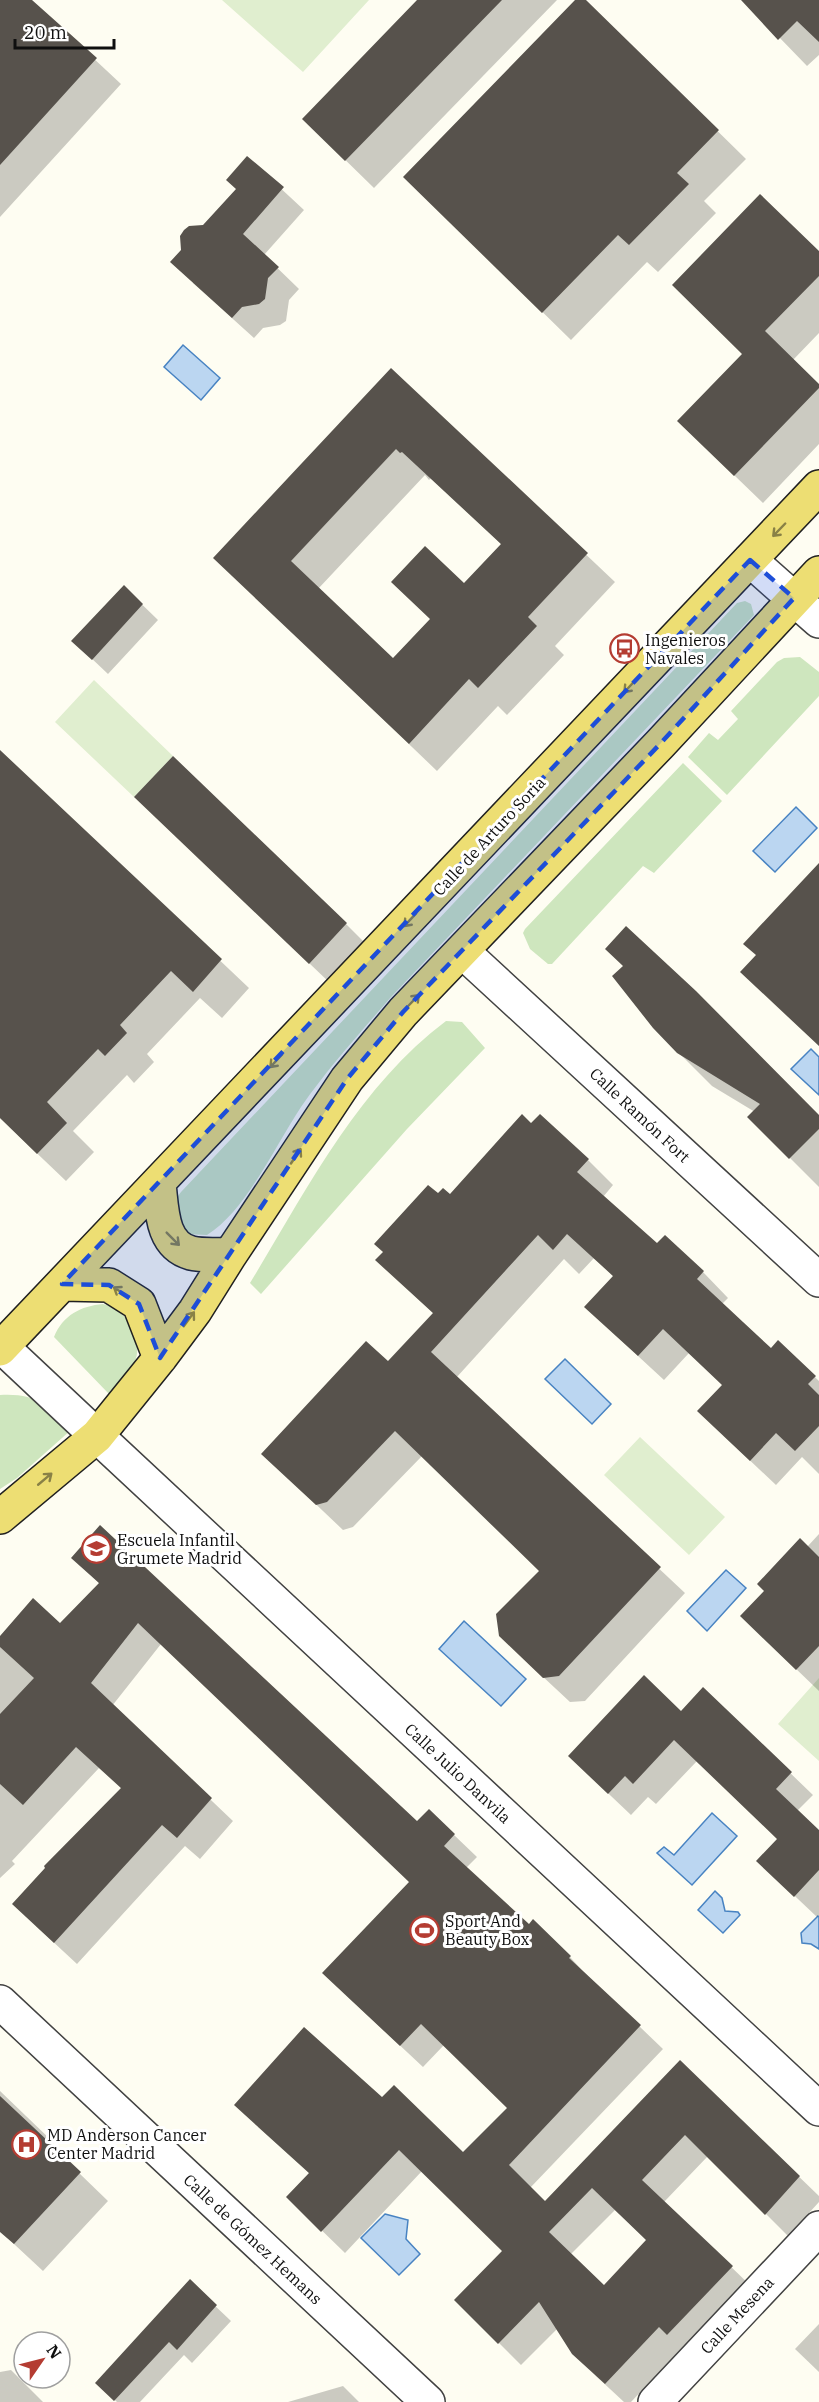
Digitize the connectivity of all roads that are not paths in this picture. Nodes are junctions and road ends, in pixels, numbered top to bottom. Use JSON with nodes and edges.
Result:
{"nodes":[{"id":1,"x":819,"y":487,"type":"edge"},
{"id":2,"x":750,"y":561,"type":"junction"},
{"id":3,"x":819,"y":573,"type":"edge"},
{"id":4,"x":794,"y":598,"type":"junction"},
{"id":5,"x":819,"y":621,"type":"edge"},
{"id":6,"x":462,"y":951,"type":"junction"},
{"id":7,"x":159,"y":1184,"type":"junction"},
{"id":8,"x":230,"y":1255,"type":"junction"},
{"id":9,"x":819,"y":1280,"type":"edge"},
{"id":10,"x":62,"y":1284,"type":"junction"},
{"id":11,"x":1,"y":1347,"type":"edge"},
{"id":12,"x":160,"y":1358,"type":"junction"},
{"id":13,"x":97,"y":1436,"type":"junction"},
{"id":14,"x":3,"y":1512,"type":"edge"},
{"id":15,"x":0,"y":2002,"type":"edge"},
{"id":16,"x":819,"y":2109,"type":"edge"},
{"id":17,"x":819,"y":2228,"type":"edge"},
{"id":18,"x":428,"y":2402,"type":"edge"},
{"id":19,"x":655,"y":2402,"type":"edge"}],
"edges":[{"from":1,"to":2,"type":"main road","name":"Calle de Arturo Soria","one_way":true},
{"from":2,"to":4,"type":"street"},
{"from":2,"to":7,"type":"main road","name":"Calle de Arturo Soria","one_way":true},
{"from":3,"to":4,"type":"main road"},
{"from":4,"to":5,"type":"street"},
{"from":4,"to":6,"type":"main road"},
{"from":8,"to":6,"type":"main road","one_way":true},
{"from":6,"to":9,"type":"street","name":"Calle Ramón Fort"},
{"from":7,"to":8,"type":"main road","one_way":true},
{"from":7,"to":10,"type":"main road","name":"Calle de Arturo Soria"},
{"from":12,"to":8,"type":"main road","one_way":true},
{"from":10,"to":11,"type":"main road","name":"Calle de Arturo Soria"},
{"from":12,"to":10,"type":"main road","one_way":true},
{"from":11,"to":13,"type":"street","name":"Calle Julio Danvila"},
{"from":12,"to":13,"type":"main road"},
{"from":14,"to":13,"type":"main road","one_way":true},
{"from":13,"to":16,"type":"street","name":"Calle Julio Danvila"},
{"from":15,"to":18,"type":"street","name":"Calle de Gómez Hemans"},
{"from":17,"to":19,"type":"street","name":"Calle Mesena"}]}
